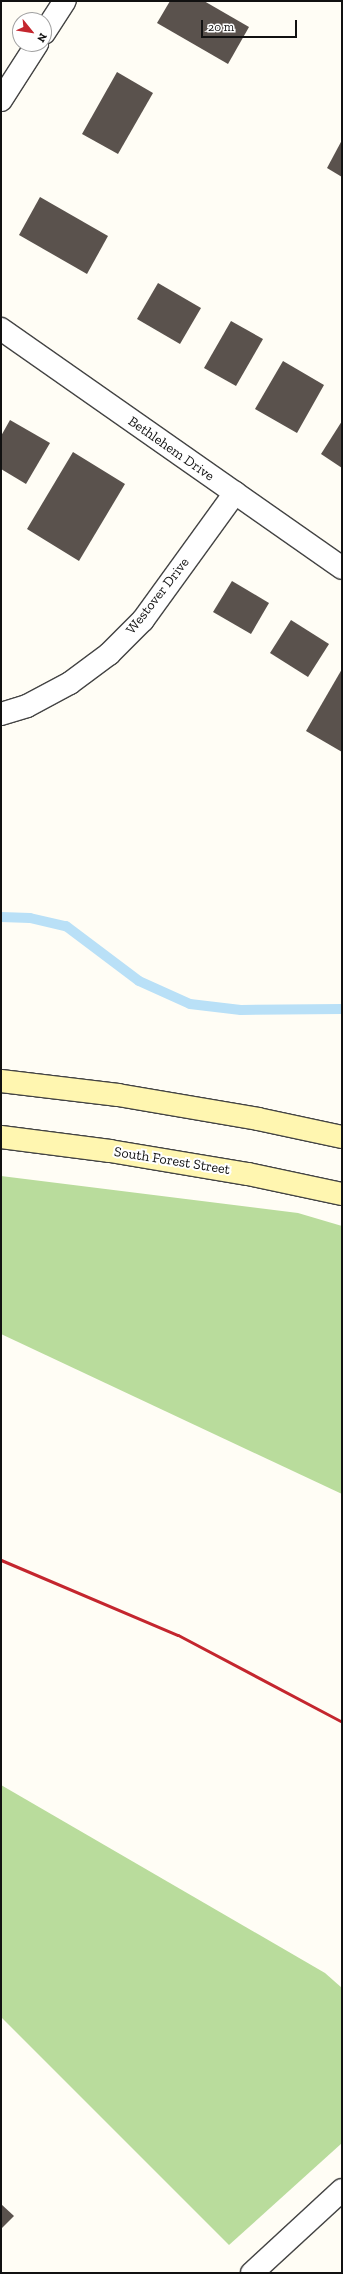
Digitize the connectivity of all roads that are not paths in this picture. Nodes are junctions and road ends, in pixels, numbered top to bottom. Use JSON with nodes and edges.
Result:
{"nodes":[{"id":1,"x":65,"y":1,"type":"edge"},
{"id":2,"x":52,"y":21,"type":"edge"},
{"id":3,"x":32,"y":52,"type":"edge"},
{"id":4,"x":1,"y":100,"type":"edge"},
{"id":5,"x":1,"y":329,"type":"edge"},
{"id":6,"x":235,"y":493,"type":"junction"},
{"id":7,"x":342,"y":568,"type":"edge"},
{"id":8,"x":1,"y":714,"type":"edge"},
{"id":9,"x":1,"y":1081,"type":"edge"},
{"id":10,"x":342,"y":1137,"type":"edge"},
{"id":11,"x":1,"y":1138,"type":"edge"},
{"id":12,"x":342,"y":1194,"type":"edge"},
{"id":13,"x":342,"y":2190,"type":"edge"},
{"id":14,"x":252,"y":2273,"type":"edge"}],
"edges":[{"from":1,"to":2,"type":"street"},
{"from":3,"to":4,"type":"street"},
{"from":5,"to":6,"type":"street","name":"Bethlehem Drive"},
{"from":6,"to":7,"type":"street","name":"Bethlehem Drive"},
{"from":6,"to":8,"type":"street","name":"Westover Drive"},
{"from":9,"to":10,"type":"street"},
{"from":11,"to":12,"type":"street","name":"South Forest Street"},
{"from":13,"to":14,"type":"street"}]}
